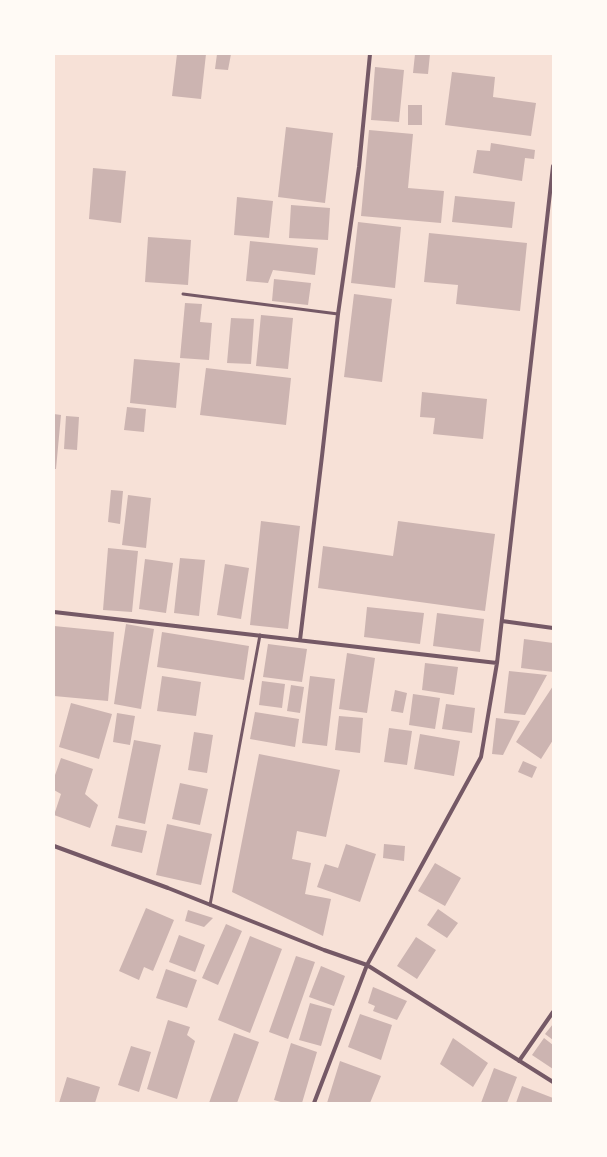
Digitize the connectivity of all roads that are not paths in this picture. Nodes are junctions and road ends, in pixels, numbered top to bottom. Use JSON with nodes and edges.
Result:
{"nodes":[{"id":1,"x":370,"y":54,"type":"edge"},
{"id":2,"x":553,"y":166,"type":"edge"},
{"id":3,"x":183,"y":294,"type":"dead end"},
{"id":4,"x":338,"y":314,"type":"junction"},
{"id":5,"x":54,"y":612,"type":"edge"},
{"id":6,"x":502,"y":621,"type":"junction"},
{"id":7,"x":553,"y":628,"type":"edge"},
{"id":8,"x":260,"y":635,"type":"junction"},
{"id":9,"x":300,"y":640,"type":"junction"},
{"id":10,"x":497,"y":663,"type":"junction"},
{"id":11,"x":54,"y":846,"type":"edge"},
{"id":12,"x":210,"y":905,"type":"junction"},
{"id":13,"x":367,"y":965,"type":"junction"},
{"id":14,"x":553,"y":1012,"type":"edge"},
{"id":15,"x":519,"y":1061,"type":"junction"},
{"id":16,"x":553,"y":1082,"type":"edge"},
{"id":17,"x":314,"y":1103,"type":"edge"}],
"edges":[{"from":1,"to":4,"type":"street"},
{"from":2,"to":6,"type":"street"},
{"from":3,"to":4,"type":"lane"},
{"from":4,"to":9,"type":"street"},
{"from":5,"to":8,"type":"street"},
{"from":6,"to":7,"type":"street"},
{"from":6,"to":10,"type":"street"},
{"from":8,"to":9,"type":"street"},
{"from":8,"to":12,"type":"lane"},
{"from":9,"to":10,"type":"street"},
{"from":10,"to":13,"type":"street"},
{"from":11,"to":12,"type":"street"},
{"from":12,"to":13,"type":"street"},
{"from":13,"to":15,"type":"street"},
{"from":13,"to":17,"type":"street"},
{"from":14,"to":15,"type":"street"},
{"from":15,"to":16,"type":"street"}]}
